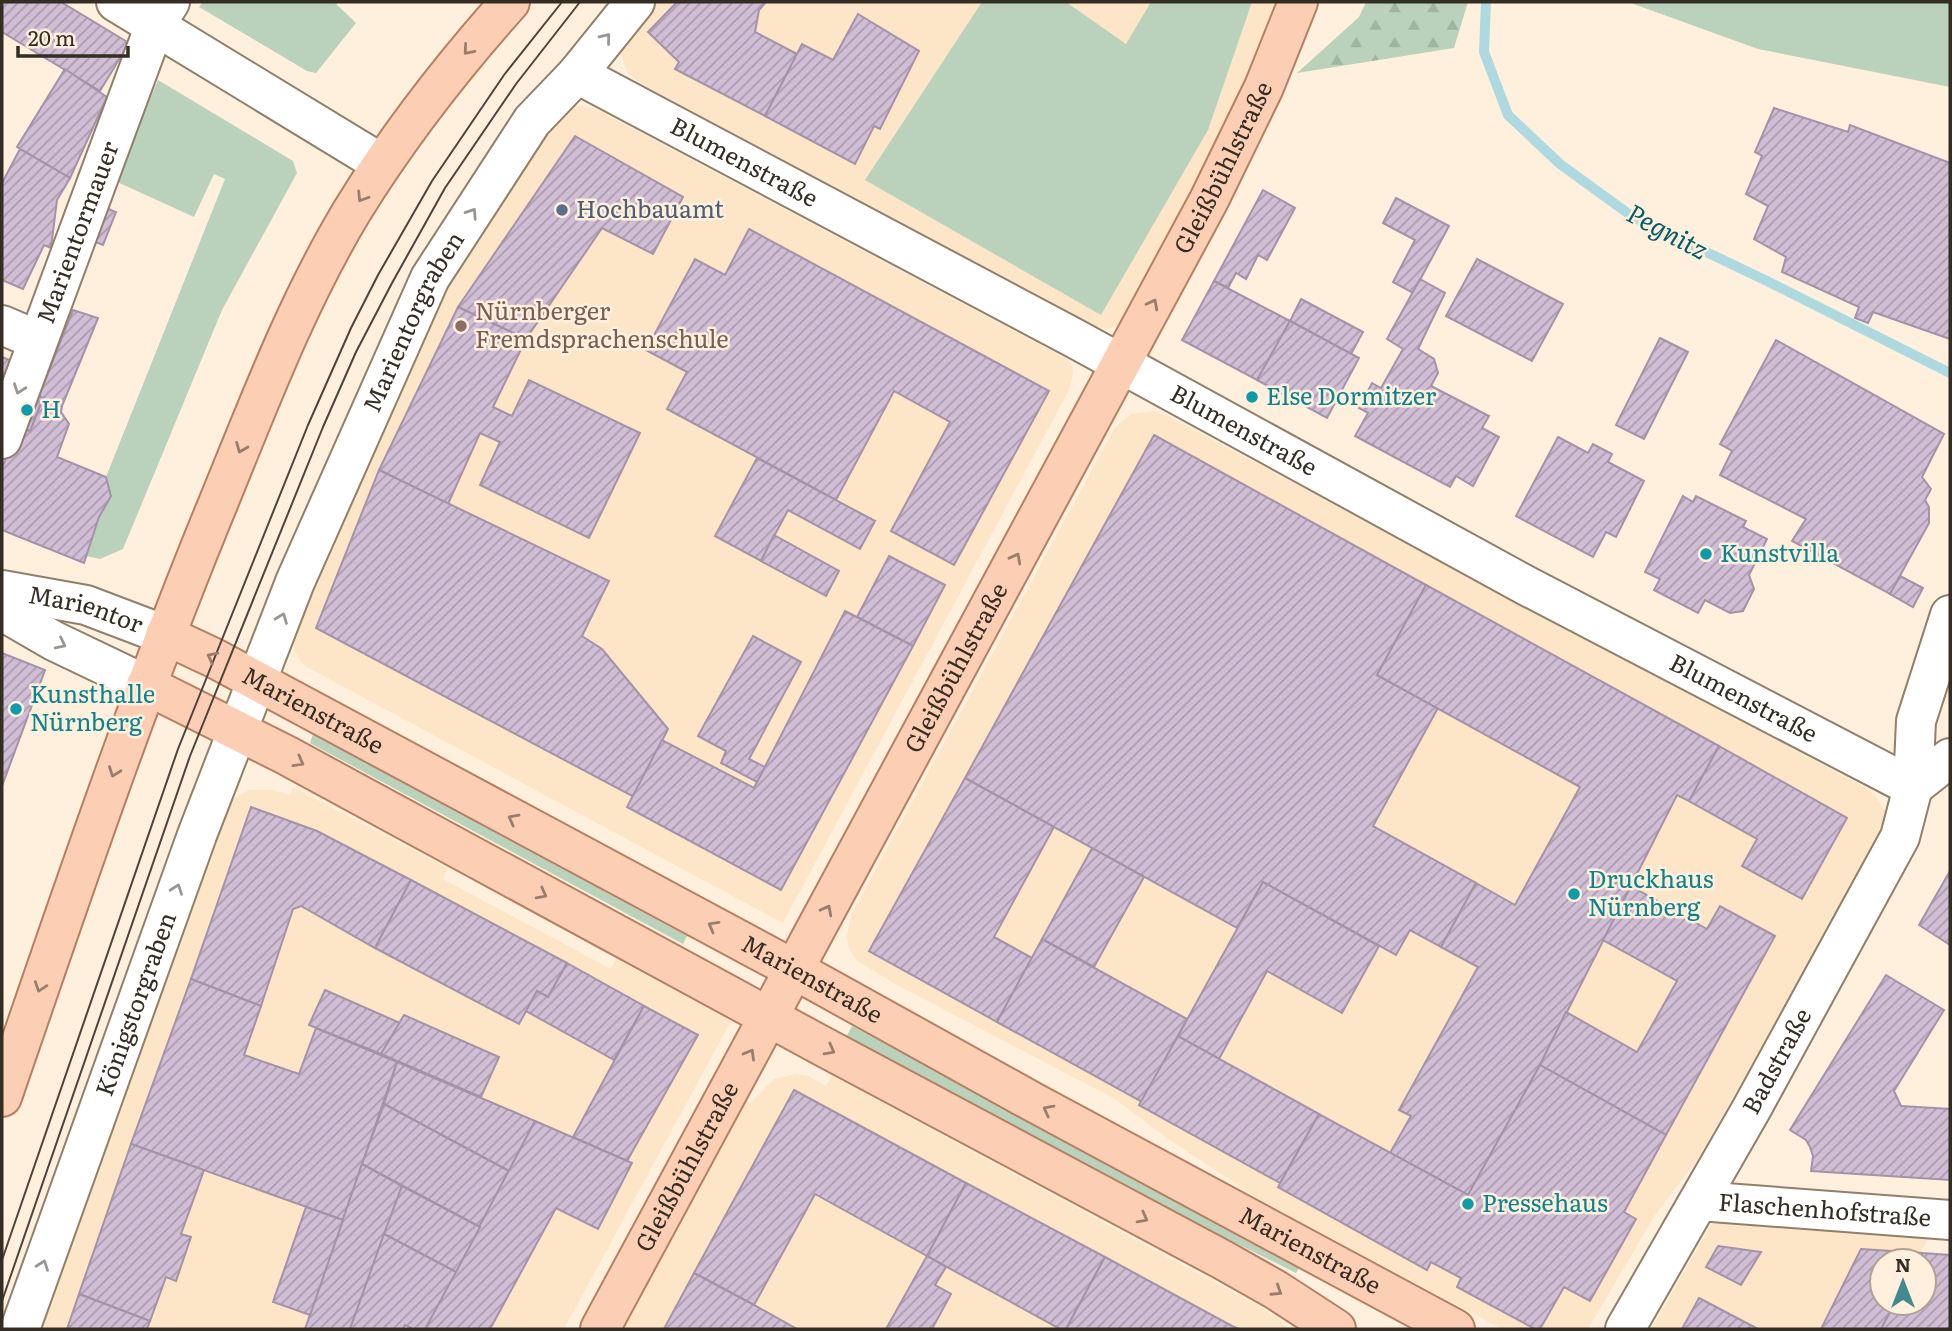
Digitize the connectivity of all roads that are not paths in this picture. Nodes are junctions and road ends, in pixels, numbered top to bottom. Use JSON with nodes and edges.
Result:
{"nodes":[{"id":1,"x":116,"y":2,"type":"edge"},
{"id":2,"x":510,"y":2,"type":"edge"},
{"id":3,"x":635,"y":2,"type":"edge"},
{"id":4,"x":1298,"y":2,"type":"edge"},
{"id":5,"x":163,"y":13,"type":"edge"},
{"id":6,"x":577,"y":74,"type":"junction"},
{"id":7,"x":382,"y":164,"type":"junction"},
{"id":8,"x":2,"y":325,"type":"edge"},
{"id":9,"x":37,"y":340,"type":"junction"},
{"id":10,"x":1121,"y":364,"type":"junction"},
{"id":11,"x":2,"y":439,"type":"edge"},
{"id":12,"x":2,"y":590,"type":"edge"},
{"id":13,"x":2,"y":611,"type":"edge"},
{"id":14,"x":1950,"y":615,"type":"edge"},
{"id":15,"x":165,"y":635,"type":"junction"},
{"id":16,"x":258,"y":681,"type":"junction"},
{"id":17,"x":146,"y":685,"type":"junction"},
{"id":18,"x":238,"y":731,"type":"junction"},
{"id":19,"x":1950,"y":758,"type":"edge"},
{"id":20,"x":1913,"y":787,"type":"junction"},
{"id":21,"x":795,"y":970,"type":"junction"},
{"id":22,"x":771,"y":1017,"type":"junction"},
{"id":23,"x":2,"y":1097,"type":"edge"},
{"id":24,"x":1699,"y":1202,"type":"junction"},
{"id":25,"x":1950,"y":1220,"type":"edge"},
{"id":26,"x":1331,"y":1328,"type":"edge"},
{"id":27,"x":20,"y":1329,"type":"edge"},
{"id":28,"x":600,"y":1329,"type":"edge"},
{"id":29,"x":1455,"y":1329,"type":"edge"},
{"id":30,"x":1625,"y":1329,"type":"edge"}],
"edges":[{"from":1,"to":5,"type":"street"},
{"from":2,"to":7,"type":"main road","one_way":true},
{"from":6,"to":3,"type":"street","name":"Marientorgraben","one_way":true},
{"from":10,"to":4,"type":"main road","name":"Gleißbühlstraße","one_way":true},
{"from":5,"to":7,"type":"street"},
{"from":5,"to":9,"type":"street","name":"Marientormauer"},
{"from":6,"to":10,"type":"street","name":"Blumenstraße"},
{"from":16,"to":6,"type":"street","name":"Marientorgraben","one_way":true},
{"from":7,"to":15,"type":"main road","one_way":true},
{"from":8,"to":9,"type":"street"},
{"from":9,"to":11,"type":"street","name":"Marientormauer","one_way":true},
{"from":10,"to":20,"type":"street","name":"Blumenstraße"},
{"from":21,"to":10,"type":"main road","name":"Gleißbühlstraße","one_way":true},
{"from":12,"to":15,"type":"street","name":"Marientor"},
{"from":13,"to":17,"type":"street","name":"Marientor","one_way":true},
{"from":14,"to":20,"type":"street","name":"Badstraße"},
{"from":16,"to":15,"type":"main road","name":"Marienstraße","one_way":true},
{"from":15,"to":17,"type":"main road"},
{"from":16,"to":18,"type":"street","name":"Königstorgraben"},
{"from":21,"to":16,"type":"main road","name":"Marienstraße","one_way":true},
{"from":17,"to":18,"type":"main road","name":"Marienstraße"},
{"from":17,"to":23,"type":"main road","one_way":true},
{"from":18,"to":22,"type":"main road","name":"Marienstraße","one_way":true},
{"from":27,"to":18,"type":"street","name":"Königstorgraben","one_way":true},
{"from":19,"to":20,"type":"street"},
{"from":20,"to":24,"type":"street","name":"Badstraße"},
{"from":21,"to":22,"type":"main road","name":"Gleißbühlstraße"},
{"from":29,"to":21,"type":"main road","name":"Marienstraße","one_way":true},
{"from":22,"to":26,"type":"main road","name":"Marienstraße","one_way":true},
{"from":28,"to":22,"type":"main road","name":"Gleißbühlstraße","one_way":true},
{"from":24,"to":25,"type":"street","name":"Flaschenhofstraße"},
{"from":24,"to":30,"type":"street","name":"Badstraße"}]}
